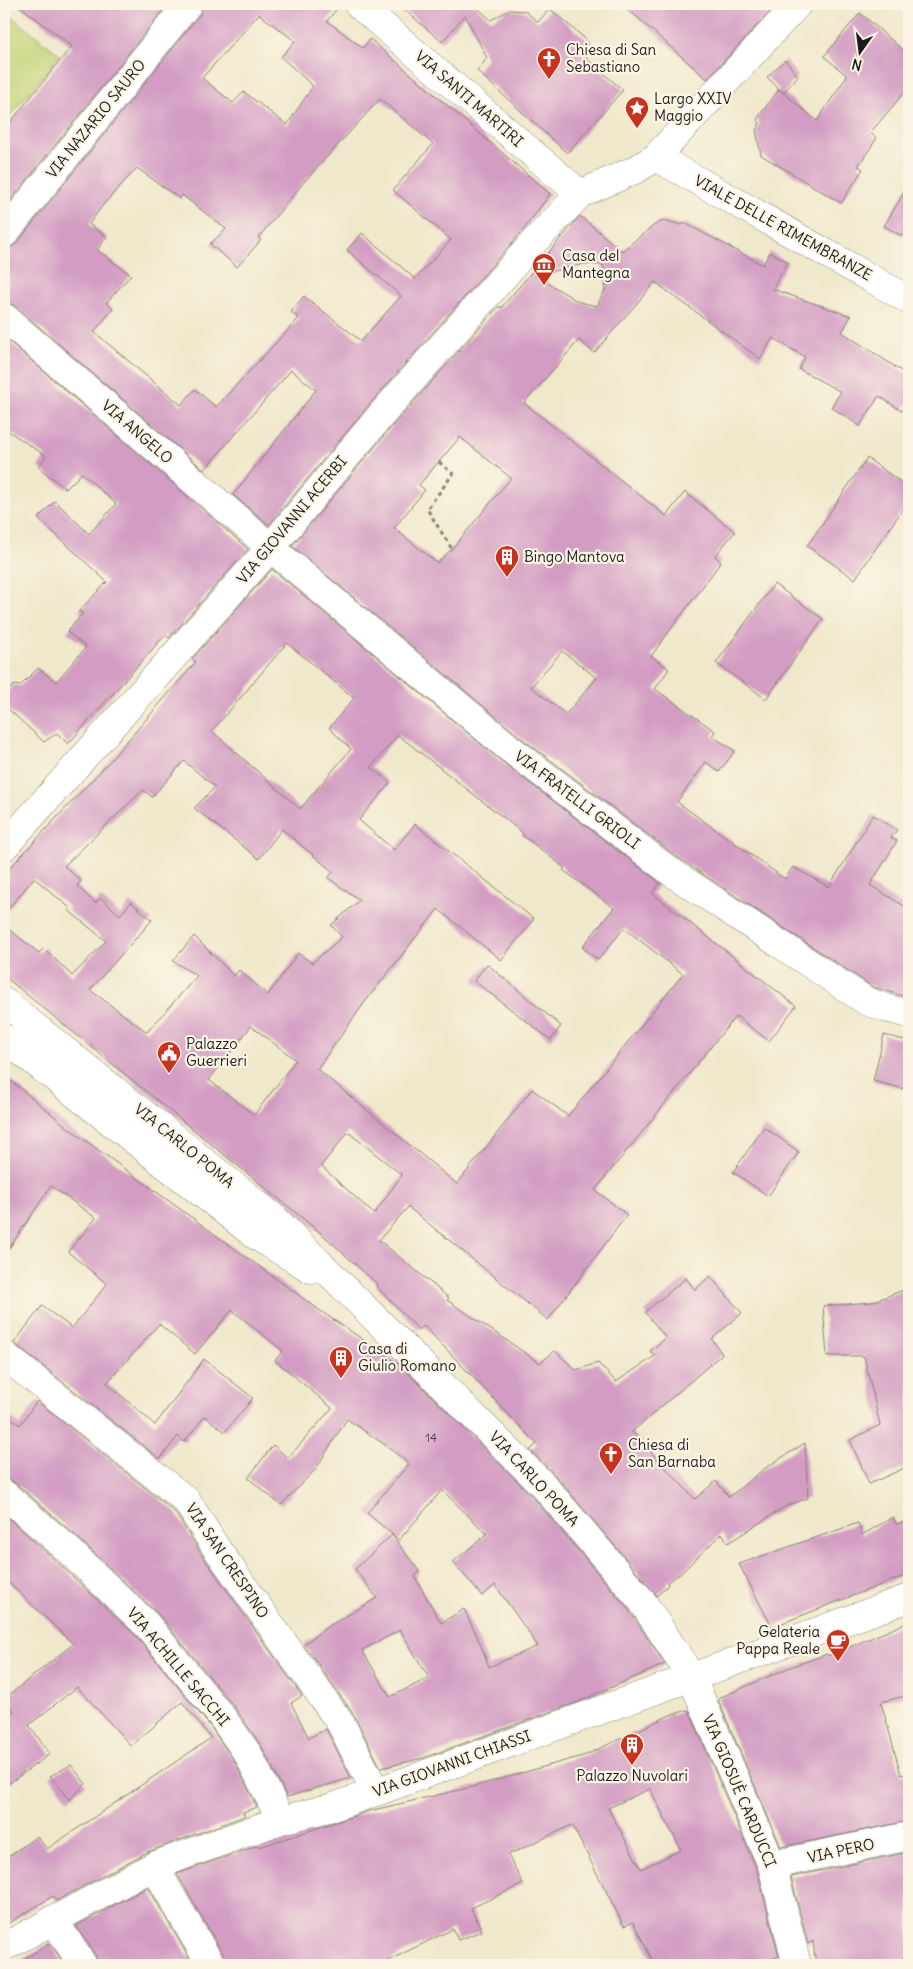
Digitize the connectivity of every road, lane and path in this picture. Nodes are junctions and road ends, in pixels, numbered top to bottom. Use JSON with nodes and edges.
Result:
{"nodes":[{"id":1,"x":188,"y":4,"type":"edge"},
{"id":2,"x":358,"y":4,"type":"edge"},
{"id":3,"x":798,"y":4,"type":"edge"},
{"id":4,"x":656,"y":157,"type":"junction"},
{"id":5,"x":580,"y":194,"type":"junction"},
{"id":6,"x":4,"y":234,"type":"edge"},
{"id":7,"x":909,"y":300,"type":"edge"},
{"id":8,"x":4,"y":317,"type":"edge"},
{"id":9,"x":439,"y":462,"type":"dead end"},
{"id":10,"x":271,"y":547,"type":"junction"},
{"id":11,"x":452,"y":549,"type":"dead end"},
{"id":12,"x":4,"y":847,"type":"edge"},
{"id":13,"x":4,"y":1002,"type":"edge"},
{"id":14,"x":909,"y":1014,"type":"edge"},
{"id":15,"x":4,"y":1038,"type":"edge"},
{"id":16,"x":356,"y":1298,"type":"junction"},
{"id":17,"x":4,"y":1355,"type":"edge"},
{"id":18,"x":4,"y":1494,"type":"edge"},
{"id":19,"x":909,"y":1598,"type":"edge"},
{"id":20,"x":691,"y":1676,"type":"junction"},
{"id":21,"x":376,"y":1792,"type":"junction"},
{"id":22,"x":281,"y":1820,"type":"junction"},
{"id":23,"x":909,"y":1836,"type":"edge"},
{"id":24,"x":772,"y":1865,"type":"junction"},
{"id":25,"x":154,"y":1866,"type":"junction"},
{"id":26,"x":53,"y":1919,"type":"junction"},
{"id":27,"x":4,"y":1947,"type":"edge"},
{"id":28,"x":83,"y":1965,"type":"edge"},
{"id":29,"x":211,"y":1965,"type":"edge"},
{"id":30,"x":796,"y":1965,"type":"edge"}],
"edges":[{"from":1,"to":6,"type":"street","name":"VIA NAZARIO SAURO"},
{"from":2,"to":5,"type":"street","name":"VIA SANTI MARTIRI"},
{"from":3,"to":4,"type":"street"},
{"from":4,"to":5,"type":"street"},
{"from":4,"to":7,"type":"street","name":"VIALE DELLE RIMEMBRANZE"},
{"from":5,"to":10,"type":"street","name":"VIA GIOVANNI ACERBI"},
{"from":8,"to":10,"type":"street","name":"VIA ANGELO"},
{"from":9,"to":11,"type":"path"},
{"from":10,"to":12,"type":"street","name":"VIA GIOVANNI ACERBI"},
{"from":10,"to":14,"type":"street","name":"VIA FRATELLI GRIOLI"},
{"from":13,"to":16,"type":"street","name":"VIA CARLO POMA"},
{"from":15,"to":16,"type":"street","name":"VIA CARLO POMA"},
{"from":16,"to":20,"type":"street","name":"VIA CARLO POMA"},
{"from":17,"to":21,"type":"street","name":"VIA SAN CRESPINO"},
{"from":18,"to":22,"type":"street","name":"VIA ACHILLE SACCHI"},
{"from":19,"to":20,"type":"street","name":"VIA GIOVANNI CHIASSI"},
{"from":20,"to":21,"type":"street","name":"VIA GIOVANNI CHIASSI"},
{"from":20,"to":24,"type":"street","name":"VIA GIOSUÈ CARDUCCI"},
{"from":21,"to":22,"type":"street","name":"VIA GIOVANNI CHIASSI"},
{"from":22,"to":25,"type":"street","name":"VIA GIOVANNI CHIASSI"},
{"from":23,"to":24,"type":"street","name":"VIA PERO"},
{"from":24,"to":30,"type":"street","name":"VIA GIOSUÈ CARDUCCI"},
{"from":25,"to":26,"type":"street","name":"VIA GIOVANNI CHIASSI"},
{"from":25,"to":29,"type":"street"},
{"from":26,"to":27,"type":"street","name":"VIA GIOVANNI CHIASSI"},
{"from":26,"to":28,"type":"street"}]}
